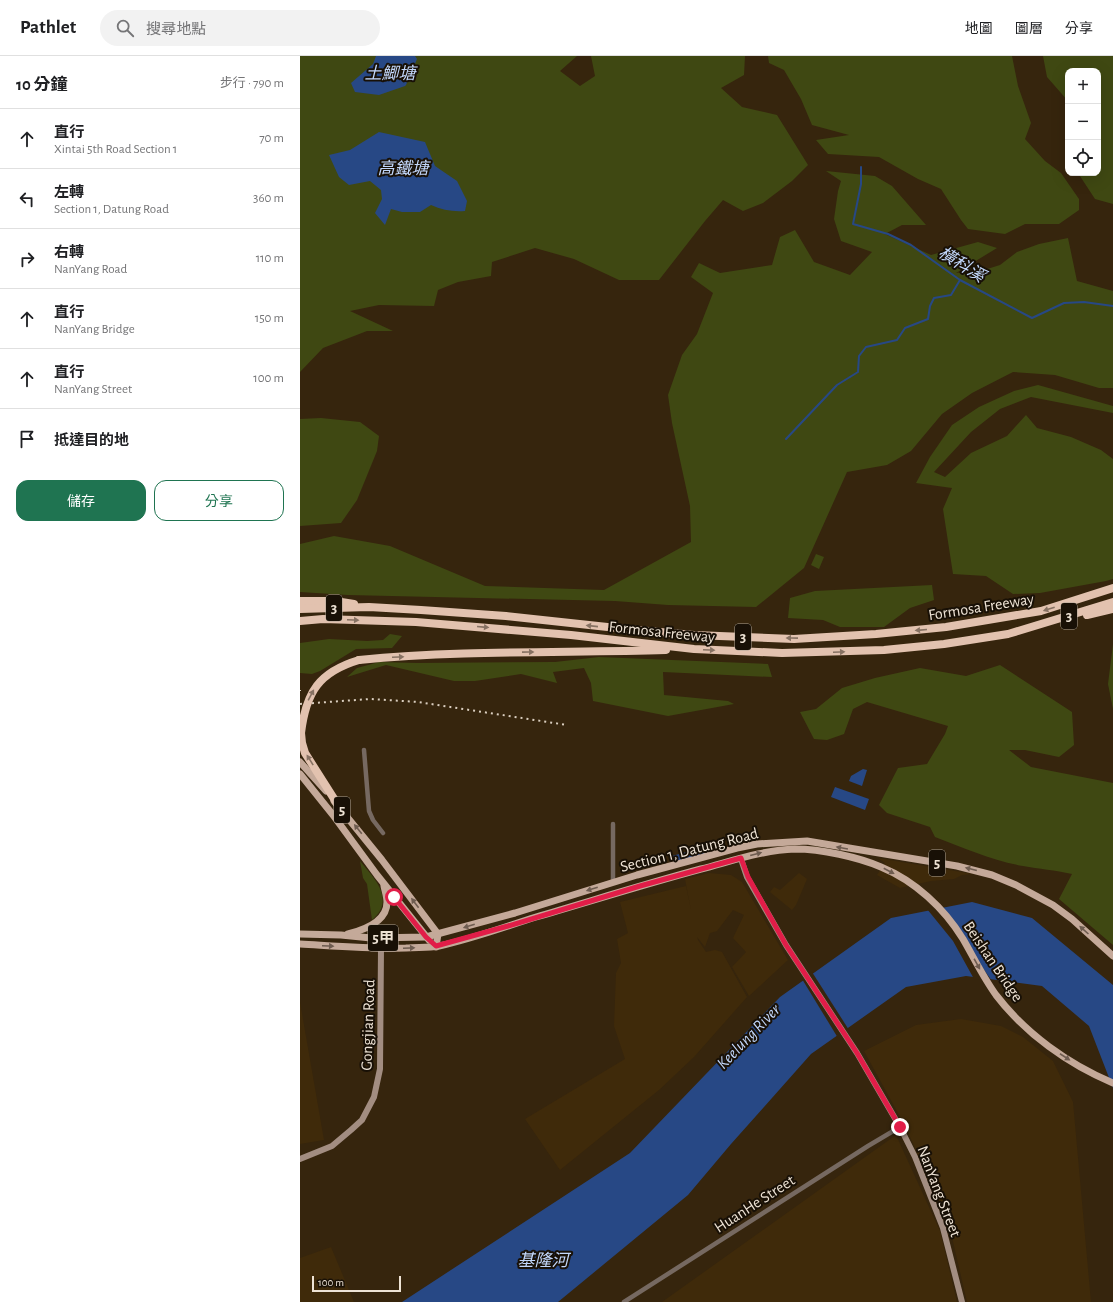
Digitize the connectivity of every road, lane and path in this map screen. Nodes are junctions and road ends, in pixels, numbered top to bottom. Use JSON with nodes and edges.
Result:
{"nodes":[{"id":1,"x":1113,"y":588,"type":"edge"},
{"id":2,"x":300,"y":601,"type":"edge"},
{"id":3,"x":1113,"y":602,"type":"edge"},
{"id":4,"x":369,"y":607,"type":"junction"},
{"id":5,"x":300,"y":609,"type":"edge"},
{"id":6,"x":1113,"y":609,"type":"edge"},
{"id":7,"x":300,"y":621,"type":"edge"},
{"id":8,"x":1024,"y":630,"type":"junction"},
{"id":9,"x":694,"y":649,"type":"junction"},
{"id":10,"x":364,"y":750,"type":"dead end"},
{"id":11,"x":300,"y":762,"type":"edge"},
{"id":12,"x":300,"y":774,"type":"edge"},
{"id":13,"x":338,"y":805,"type":"junction"},
{"id":14,"x":613,"y":824,"type":"dead end"},
{"id":15,"x":383,"y":833,"type":"dead end"},
{"id":16,"x":737,"y":848,"type":"junction"},
{"id":17,"x":853,"y":857,"type":"joint"},
{"id":18,"x":741,"y":858,"type":"junction"},
{"id":19,"x":613,"y":883,"type":"junction"},
{"id":20,"x":384,"y":884,"type":"junction"},
{"id":21,"x":300,"y":934,"type":"edge"},
{"id":22,"x":438,"y":934,"type":"junction"},
{"id":23,"x":341,"y":935,"type":"junction"},
{"id":24,"x":426,"y":937,"type":"junction"},
{"id":25,"x":300,"y":944,"type":"edge"},
{"id":26,"x":436,"y":946,"type":"junction"},
{"id":27,"x":381,"y":949,"type":"junction"},
{"id":28,"x":1113,"y":956,"type":"edge"},
{"id":29,"x":1113,"y":1083,"type":"edge"},
{"id":30,"x":900,"y":1127,"type":"junction"},
{"id":31,"x":300,"y":1159,"type":"edge"},
{"id":32,"x":624,"y":1302,"type":"edge"},
{"id":33,"x":962,"y":1302,"type":"edge"}],
"edges":[{"from":1,"to":4,"type":"highway","name":"Formosa Freeway","number":"3","one_way":true},
{"from":2,"to":4,"type":"highway"},
{"from":3,"to":8,"type":"highway","name":"Formosa Freeway","number":"3"},
{"from":4,"to":5,"type":"highway","name":"Formosa Freeway","number":"3"},
{"from":6,"to":8,"type":"highway"},
{"from":7,"to":9,"type":"highway","name":"Formosa Freeway","number":"3","one_way":true},
{"from":9,"to":8,"type":"highway","name":"Formosa Freeway","number":"3","one_way":true},
{"from":13,"to":9,"type":"highway","one_way":true,"bridge":true},
{"from":10,"to":15,"type":"street"},
{"from":11,"to":13,"type":"main road","number":"5"},
{"from":12,"to":20,"type":"main road","number":"5"},
{"from":22,"to":13,"type":"main road","number":"5","one_way":true},
{"from":14,"to":19,"type":"street"},
{"from":16,"to":18,"type":"street"},
{"from":16,"to":19,"type":"main road","name":"Section 1, Datung Road","number":"5"},
{"from":28,"to":16,"type":"main road","name":"Section 1, Datung Road","number":"5","one_way":true},
{"from":18,"to":17,"type":"main road","name":"Section 1, Datung Road","number":"5","one_way":true},
{"from":17,"to":29,"type":"main road","name":"Beishan Bridge","number":"5","one_way":true},
{"from":18,"to":26,"type":"main road","name":"Section 1, Datung Road","number":"5"},
{"from":18,"to":30,"type":"street","name":"NanYang Street"},
{"from":19,"to":22,"type":"main road","name":"Section 1, Datung Road","number":"5","one_way":true},
{"from":20,"to":23,"type":"main road"},
{"from":20,"to":24,"type":"main road","number":"5"},
{"from":21,"to":23,"type":"main road","name":"Section 1, Datung Road","number":"5甲"},
{"from":22,"to":24,"type":"main road","name":"Section 1, Datung Road","number":"5甲"},
{"from":22,"to":26,"type":"main road"},
{"from":23,"to":24,"type":"main road","name":"Section 1, Datung Road","number":"5甲"},
{"from":24,"to":26,"type":"main road","number":"5"},
{"from":25,"to":27,"type":"main road","name":"Section 1, Datung Road","number":"5甲","one_way":true},
{"from":27,"to":26,"type":"main road","name":"Section 1, Datung Road","number":"5甲","one_way":true},
{"from":27,"to":31,"type":"street","name":"Gongjian Road"},
{"from":30,"to":32,"type":"street","name":"HuanHe Street"},
{"from":30,"to":33,"type":"street","name":"NanYang Street"}]}
